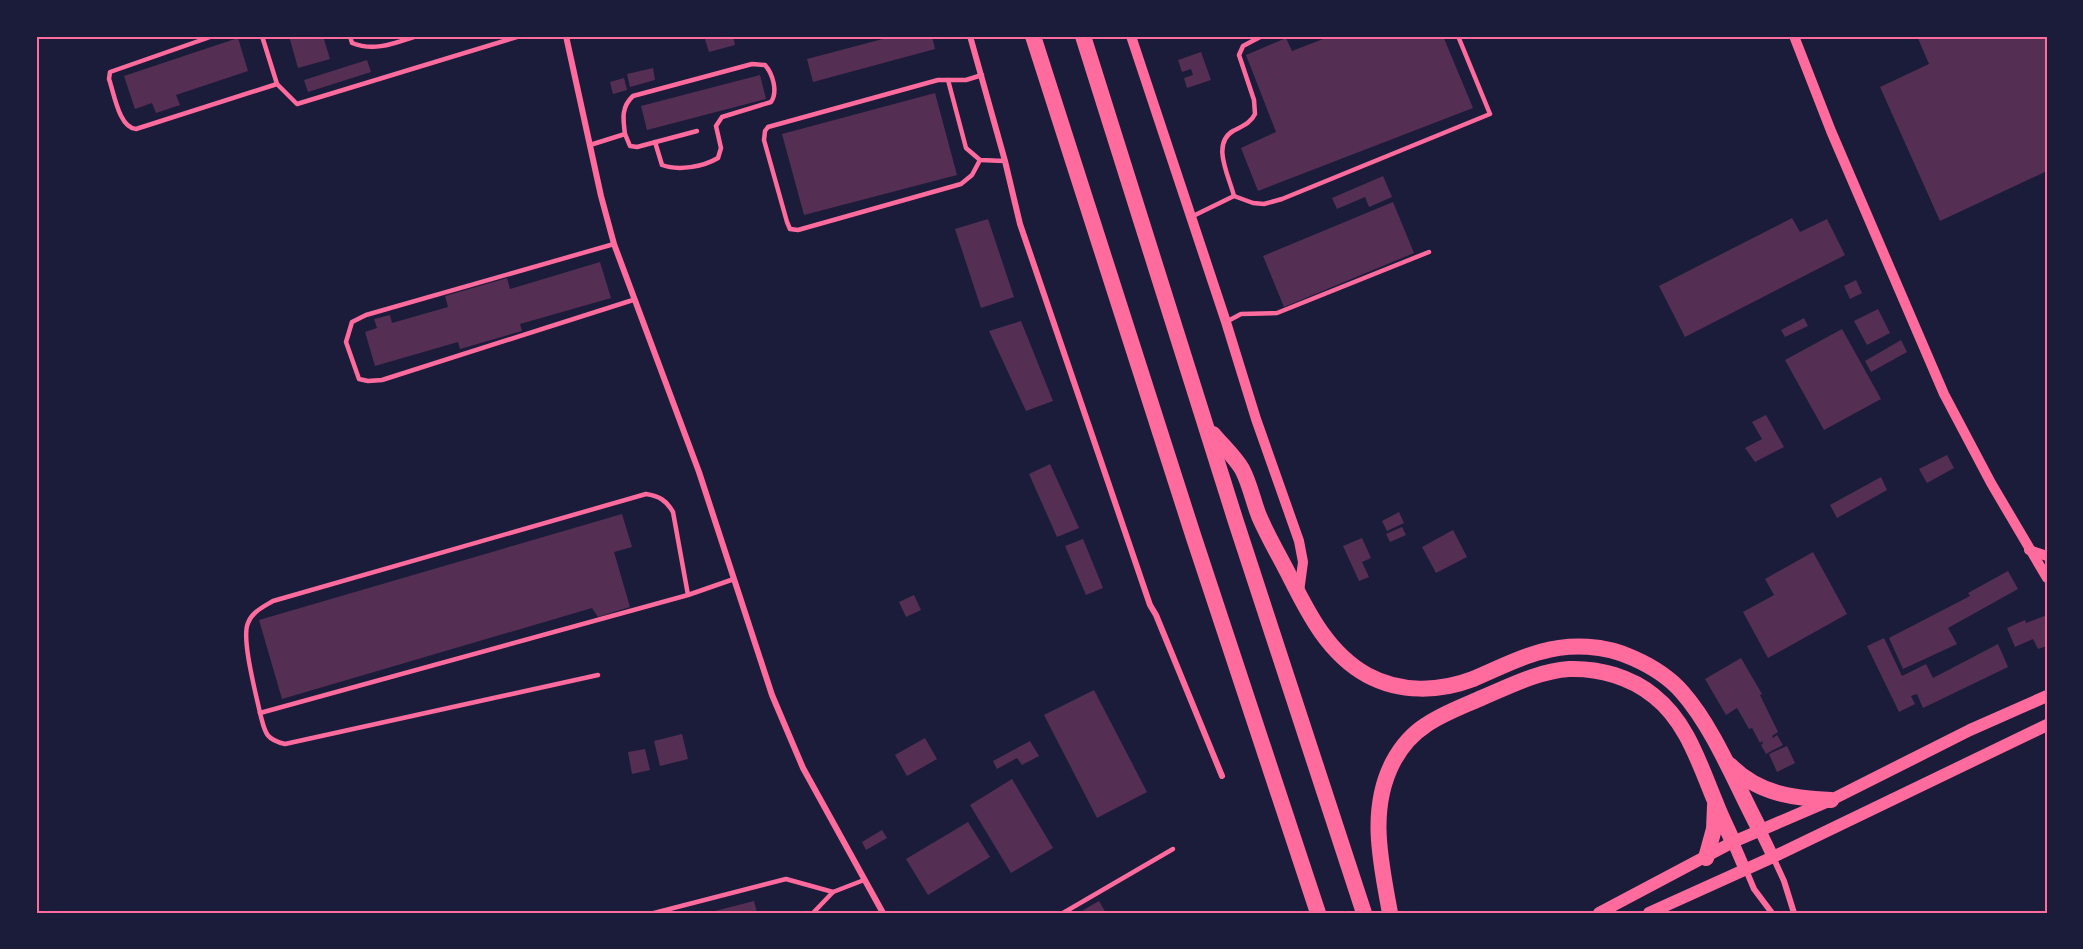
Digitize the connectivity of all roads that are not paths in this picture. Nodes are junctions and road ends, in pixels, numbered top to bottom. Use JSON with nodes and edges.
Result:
{"nodes":[{"id":1,"x":213,"y":36,"type":"edge"},
{"id":2,"x":262,"y":36,"type":"edge"},
{"id":3,"x":350,"y":36,"type":"edge"},
{"id":4,"x":417,"y":36,"type":"edge"},
{"id":5,"x":520,"y":36,"type":"edge"},
{"id":6,"x":566,"y":36,"type":"edge"},
{"id":7,"x":970,"y":36,"type":"edge"},
{"id":8,"x":1033,"y":36,"type":"edge"},
{"id":9,"x":1083,"y":36,"type":"edge"},
{"id":10,"x":1131,"y":36,"type":"edge"},
{"id":11,"x":1262,"y":36,"type":"edge"},
{"id":12,"x":1458,"y":36,"type":"edge"},
{"id":13,"x":1794,"y":36,"type":"edge"},
{"id":14,"x":982,"y":75,"type":"junction"},
{"id":15,"x":948,"y":80,"type":"junction"},
{"id":16,"x":277,"y":84,"type":"junction"},
{"id":17,"x":697,"y":130,"type":"dead end"},
{"id":18,"x":626,"y":134,"type":"junction"},
{"id":19,"x":655,"y":142,"type":"junction"},
{"id":20,"x":590,"y":145,"type":"junction"},
{"id":21,"x":980,"y":160,"type":"junction"},
{"id":22,"x":1005,"y":160,"type":"junction"},
{"id":23,"x":1234,"y":196,"type":"junction"},
{"id":24,"x":1191,"y":217,"type":"junction"},
{"id":25,"x":614,"y":244,"type":"junction"},
{"id":26,"x":1429,"y":252,"type":"dead end"},
{"id":27,"x":633,"y":300,"type":"junction"},
{"id":28,"x":1226,"y":322,"type":"junction"},
{"id":29,"x":1207,"y":427,"type":"junction"},
{"id":30,"x":2030,"y":550,"type":"junction"},
{"id":31,"x":2047,"y":556,"type":"edge"},
{"id":32,"x":2047,"y":578,"type":"edge"},
{"id":33,"x":734,"y":579,"type":"junction"},
{"id":34,"x":688,"y":595,"type":"junction"},
{"id":35,"x":1299,"y":596,"type":"junction"},
{"id":36,"x":598,"y":675,"type":"dead end"},
{"id":37,"x":2047,"y":696,"type":"edge"},
{"id":38,"x":260,"y":713,"type":"junction"},
{"id":39,"x":2047,"y":725,"type":"edge"},
{"id":40,"x":1722,"y":757,"type":"junction"},
{"id":41,"x":1222,"y":776,"type":"dead end"},
{"id":42,"x":1831,"y":800,"type":"junction"},
{"id":43,"x":1715,"y":803,"type":"junction"},
{"id":44,"x":1760,"y":830,"type":"junction"},
{"id":45,"x":1733,"y":842,"type":"junction"},
{"id":46,"x":1173,"y":849,"type":"dead end"},
{"id":47,"x":1773,"y":857,"type":"junction"},
{"id":48,"x":1706,"y":858,"type":"junction"},
{"id":49,"x":1745,"y":870,"type":"junction"},
{"id":50,"x":864,"y":880,"type":"junction"},
{"id":51,"x":833,"y":892,"type":"junction"},
{"id":52,"x":654,"y":913,"type":"edge"},
{"id":53,"x":813,"y":913,"type":"edge"},
{"id":54,"x":883,"y":913,"type":"edge"},
{"id":55,"x":1063,"y":913,"type":"edge"},
{"id":56,"x":1318,"y":913,"type":"edge"},
{"id":57,"x":1364,"y":913,"type":"edge"},
{"id":58,"x":1390,"y":913,"type":"edge"},
{"id":59,"x":1599,"y":913,"type":"edge"},
{"id":60,"x":1649,"y":913,"type":"edge"},
{"id":61,"x":1772,"y":913,"type":"edge"},
{"id":62,"x":1794,"y":913,"type":"edge"}],
"edges":[{"from":1,"to":16,"type":"lane"},
{"from":2,"to":16,"type":"lane"},
{"from":3,"to":4,"type":"lane"},
{"from":5,"to":16,"type":"lane"},
{"from":6,"to":20,"type":"street"},
{"from":7,"to":14,"type":"street"},
{"from":8,"to":56,"type":"highway"},
{"from":9,"to":29,"type":"highway"},
{"from":10,"to":24,"type":"street"},
{"from":11,"to":23,"type":"lane"},
{"from":12,"to":23,"type":"lane"},
{"from":13,"to":30,"type":"street"},
{"from":14,"to":15,"type":"lane"},
{"from":14,"to":22,"type":"street"},
{"from":15,"to":21,"type":"lane"},
{"from":15,"to":21,"type":"lane"},
{"from":17,"to":19,"type":"lane"},
{"from":18,"to":19,"type":"lane"},
{"from":18,"to":19,"type":"lane"},
{"from":18,"to":20,"type":"lane"},
{"from":20,"to":25,"type":"street"},
{"from":21,"to":22,"type":"lane"},
{"from":22,"to":41,"type":"street"},
{"from":23,"to":24,"type":"lane"},
{"from":24,"to":28,"type":"street"},
{"from":25,"to":27,"type":"street"},
{"from":25,"to":27,"type":"lane"},
{"from":26,"to":28,"type":"lane"},
{"from":27,"to":33,"type":"street"},
{"from":28,"to":35,"type":"street"},
{"from":29,"to":35,"type":"highway"},
{"from":29,"to":57,"type":"highway"},
{"from":30,"to":31,"type":"street"},
{"from":30,"to":32,"type":"street"},
{"from":33,"to":34,"type":"lane"},
{"from":33,"to":50,"type":"street"},
{"from":34,"to":38,"type":"lane"},
{"from":34,"to":38,"type":"lane"},
{"from":35,"to":40,"type":"highway"},
{"from":36,"to":38,"type":"lane"},
{"from":37,"to":42,"type":"main road"},
{"from":39,"to":47,"type":"main road"},
{"from":40,"to":42,"type":"highway"},
{"from":40,"to":44,"type":"highway"},
{"from":42,"to":44,"type":"main road"},
{"from":43,"to":45,"type":"highway"},
{"from":43,"to":48,"type":"highway"},
{"from":43,"to":58,"type":"highway"},
{"from":44,"to":45,"type":"main road"},
{"from":44,"to":47,"type":"main road"},
{"from":45,"to":48,"type":"main road"},
{"from":45,"to":49,"type":"main road"},
{"from":46,"to":55,"type":"lane"},
{"from":47,"to":49,"type":"main road"},
{"from":47,"to":62,"type":"street"},
{"from":48,"to":59,"type":"main road"},
{"from":49,"to":60,"type":"main road"},
{"from":49,"to":61,"type":"street"},
{"from":50,"to":51,"type":"lane"},
{"from":50,"to":54,"type":"street"},
{"from":51,"to":52,"type":"lane"},
{"from":51,"to":53,"type":"lane"}]}
